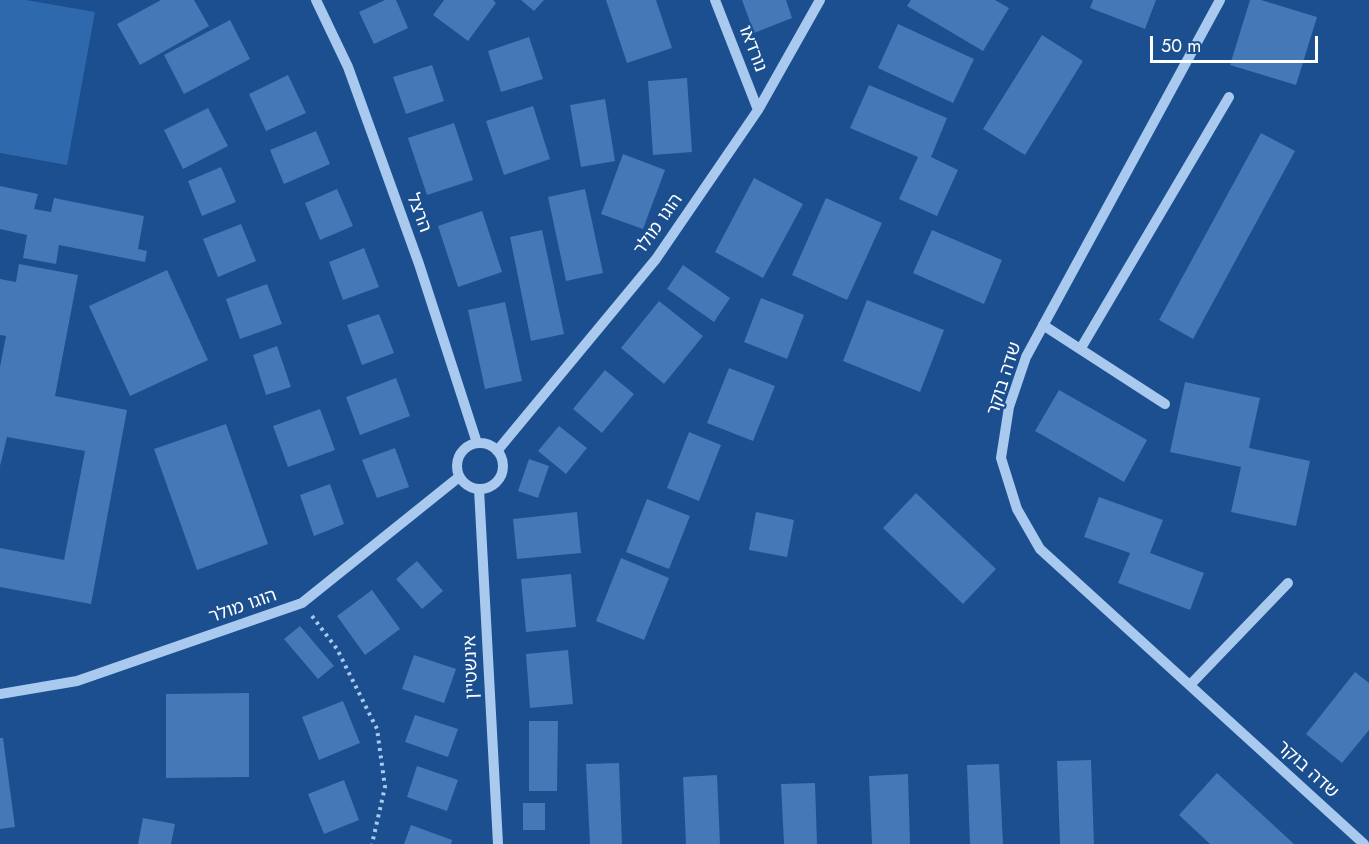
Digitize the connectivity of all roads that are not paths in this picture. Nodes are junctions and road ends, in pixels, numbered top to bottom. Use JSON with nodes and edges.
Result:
{"nodes":[{"id":1,"x":316,"y":0,"type":"edge"},
{"id":2,"x":715,"y":0,"type":"edge"},
{"id":3,"x":820,"y":0,"type":"edge"},
{"id":4,"x":1220,"y":0,"type":"edge"},
{"id":5,"x":1229,"y":98,"type":"dead end"},
{"id":6,"x":758,"y":110,"type":"junction"},
{"id":7,"x":1043,"y":325,"type":"junction"},
{"id":8,"x":1081,"y":348,"type":"junction"},
{"id":9,"x":1166,"y":404,"type":"dead end"},
{"id":10,"x":477,"y":442,"type":"junction"},
{"id":11,"x":497,"y":451,"type":"junction"},
{"id":12,"x":459,"y":477,"type":"junction"},
{"id":13,"x":479,"y":489,"type":"junction"},
{"id":14,"x":1288,"y":583,"type":"dead end"},
{"id":15,"x":1190,"y":685,"type":"junction"},
{"id":16,"x":0,"y":694,"type":"edge"},
{"id":17,"x":498,"y":844,"type":"edge"},
{"id":18,"x":1364,"y":844,"type":"edge"}],
"edges":[{"from":1,"to":10,"type":"street","name":"הרצל"},
{"from":2,"to":6,"type":"street","name":"נורדאו"},
{"from":3,"to":6,"type":"street","name":"הוגו מולר"},
{"from":4,"to":7,"type":"street","name":"שדה בוקר"},
{"from":5,"to":8,"type":"street"},
{"from":6,"to":11,"type":"street","name":"הוגו מולר"},
{"from":7,"to":8,"type":"street"},
{"from":7,"to":15,"type":"street","name":"שדה בוקר"},
{"from":8,"to":9,"type":"street"},
{"from":10,"to":11,"type":"street"},
{"from":10,"to":12,"type":"street"},
{"from":11,"to":13,"type":"street"},
{"from":12,"to":13,"type":"street"},
{"from":12,"to":16,"type":"street","name":"הוגו מולר"},
{"from":13,"to":17,"type":"street","name":"אינשטיין"},
{"from":14,"to":15,"type":"street"},
{"from":15,"to":18,"type":"street","name":"שדה בוקר"}]}
